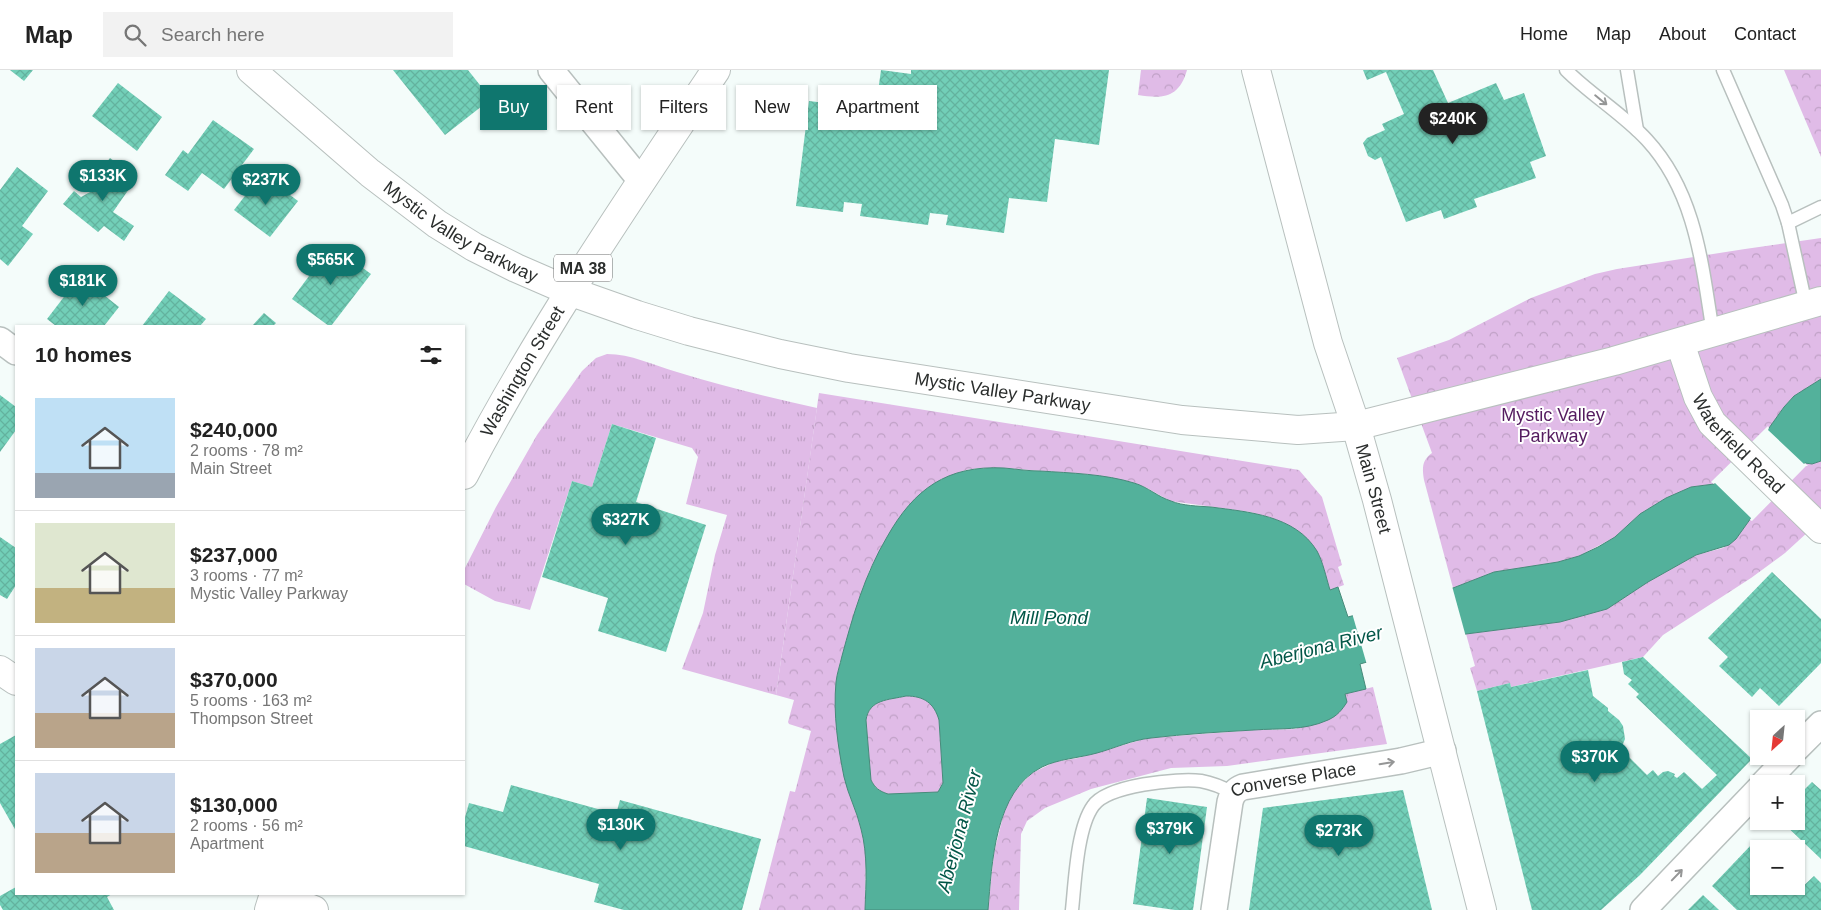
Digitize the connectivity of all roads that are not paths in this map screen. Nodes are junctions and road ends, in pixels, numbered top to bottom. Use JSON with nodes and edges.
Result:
{"nodes":[{"id":1,"x":251,"y":70,"type":"edge"},
{"id":2,"x":550,"y":70,"type":"edge"},
{"id":3,"x":716,"y":70,"type":"edge"},
{"id":4,"x":1256,"y":70,"type":"edge"},
{"id":5,"x":1566,"y":70,"type":"edge"},
{"id":6,"x":1627,"y":70,"type":"edge"},
{"id":7,"x":1724,"y":70,"type":"edge"},
{"id":8,"x":1637,"y":130,"type":"junction"},
{"id":9,"x":641,"y":181,"type":"junction"},
{"id":10,"x":1821,"y":207,"type":"edge"},
{"id":11,"x":1788,"y":223,"type":"junction"},
{"id":12,"x":570,"y":290,"type":"junction"},
{"id":13,"x":1814,"y":303,"type":"edge"},
{"id":14,"x":1713,"y":333,"type":"junction"},
{"id":15,"x":0,"y":340,"type":"edge"},
{"id":16,"x":1680,"y":343,"type":"junction"},
{"id":17,"x":15,"y":351,"type":"edge"},
{"id":18,"x":1356,"y":426,"type":"junction"},
{"id":19,"x":465,"y":473,"type":"edge"},
{"id":20,"x":1821,"y":529,"type":"edge"},
{"id":21,"x":0,"y":670,"type":"edge"},
{"id":22,"x":15,"y":680,"type":"edge"},
{"id":23,"x":1821,"y":724,"type":"edge"},
{"id":24,"x":1805,"y":740,"type":"edge"},
{"id":25,"x":1442,"y":751,"type":"junction"},
{"id":26,"x":1781,"y":765,"type":"edge"},
{"id":27,"x":1772,"y":775,"type":"edge"},
{"id":28,"x":1233,"y":793,"type":"junction"},
{"id":29,"x":1750,"y":797,"type":"edge"},
{"id":30,"x":272,"y":895,"type":"edge"},
{"id":31,"x":273,"y":895,"type":"edge"},
{"id":32,"x":276,"y":895,"type":"edge"},
{"id":33,"x":259,"y":910,"type":"edge"},
{"id":34,"x":269,"y":910,"type":"edge"},
{"id":35,"x":314,"y":910,"type":"edge"},
{"id":36,"x":1072,"y":910,"type":"edge"},
{"id":37,"x":1214,"y":910,"type":"edge"},
{"id":38,"x":1482,"y":910,"type":"edge"},
{"id":39,"x":1643,"y":910,"type":"edge"}],
"edges":[{"from":1,"to":12,"type":"main road","name":"Mystic Valley Parkway"},
{"from":2,"to":9,"type":"street"},
{"from":3,"to":9,"type":"main road","name":"Washington Street","number":"MA 38"},
{"from":4,"to":18,"type":"main road","name":"Main Street"},
{"from":5,"to":8,"type":"lane","one_way":true},
{"from":6,"to":8,"type":"lane"},
{"from":7,"to":11,"type":"lane"},
{"from":8,"to":14,"type":"lane"},
{"from":9,"to":12,"type":"main road","name":"Washington Street","number":"MA 38"},
{"from":10,"to":11,"type":"lane"},
{"from":11,"to":13,"type":"lane"},
{"from":12,"to":18,"type":"main road","name":"Mystic Valley Parkway"},
{"from":12,"to":19,"type":"main road","name":"Washington Street","number":"MA 38"},
{"from":13,"to":14,"type":"main road","name":"Mystic Valley Parkway"},
{"from":14,"to":16,"type":"main road","name":"Mystic Valley Parkway"},
{"from":15,"to":17,"type":"street"},
{"from":16,"to":18,"type":"main road","name":"Mystic Valley Parkway"},
{"from":16,"to":20,"type":"main road","name":"Waterfield Road"},
{"from":18,"to":25,"type":"main road","name":"Main Street"},
{"from":21,"to":22,"type":"main road"},
{"from":23,"to":24,"type":"street"},
{"from":28,"to":25,"type":"street","name":"Converse Place","one_way":true},
{"from":25,"to":38,"type":"main road","name":"Main Street"},
{"from":26,"to":27,"type":"street"},
{"from":28,"to":36,"type":"lane"},
{"from":28,"to":37,"type":"street","name":"Converse Place"},
{"from":39,"to":29,"type":"street","one_way":true},
{"from":30,"to":33,"type":"main road"},
{"from":31,"to":34,"type":"main road"},
{"from":32,"to":35,"type":"main road"}]}
